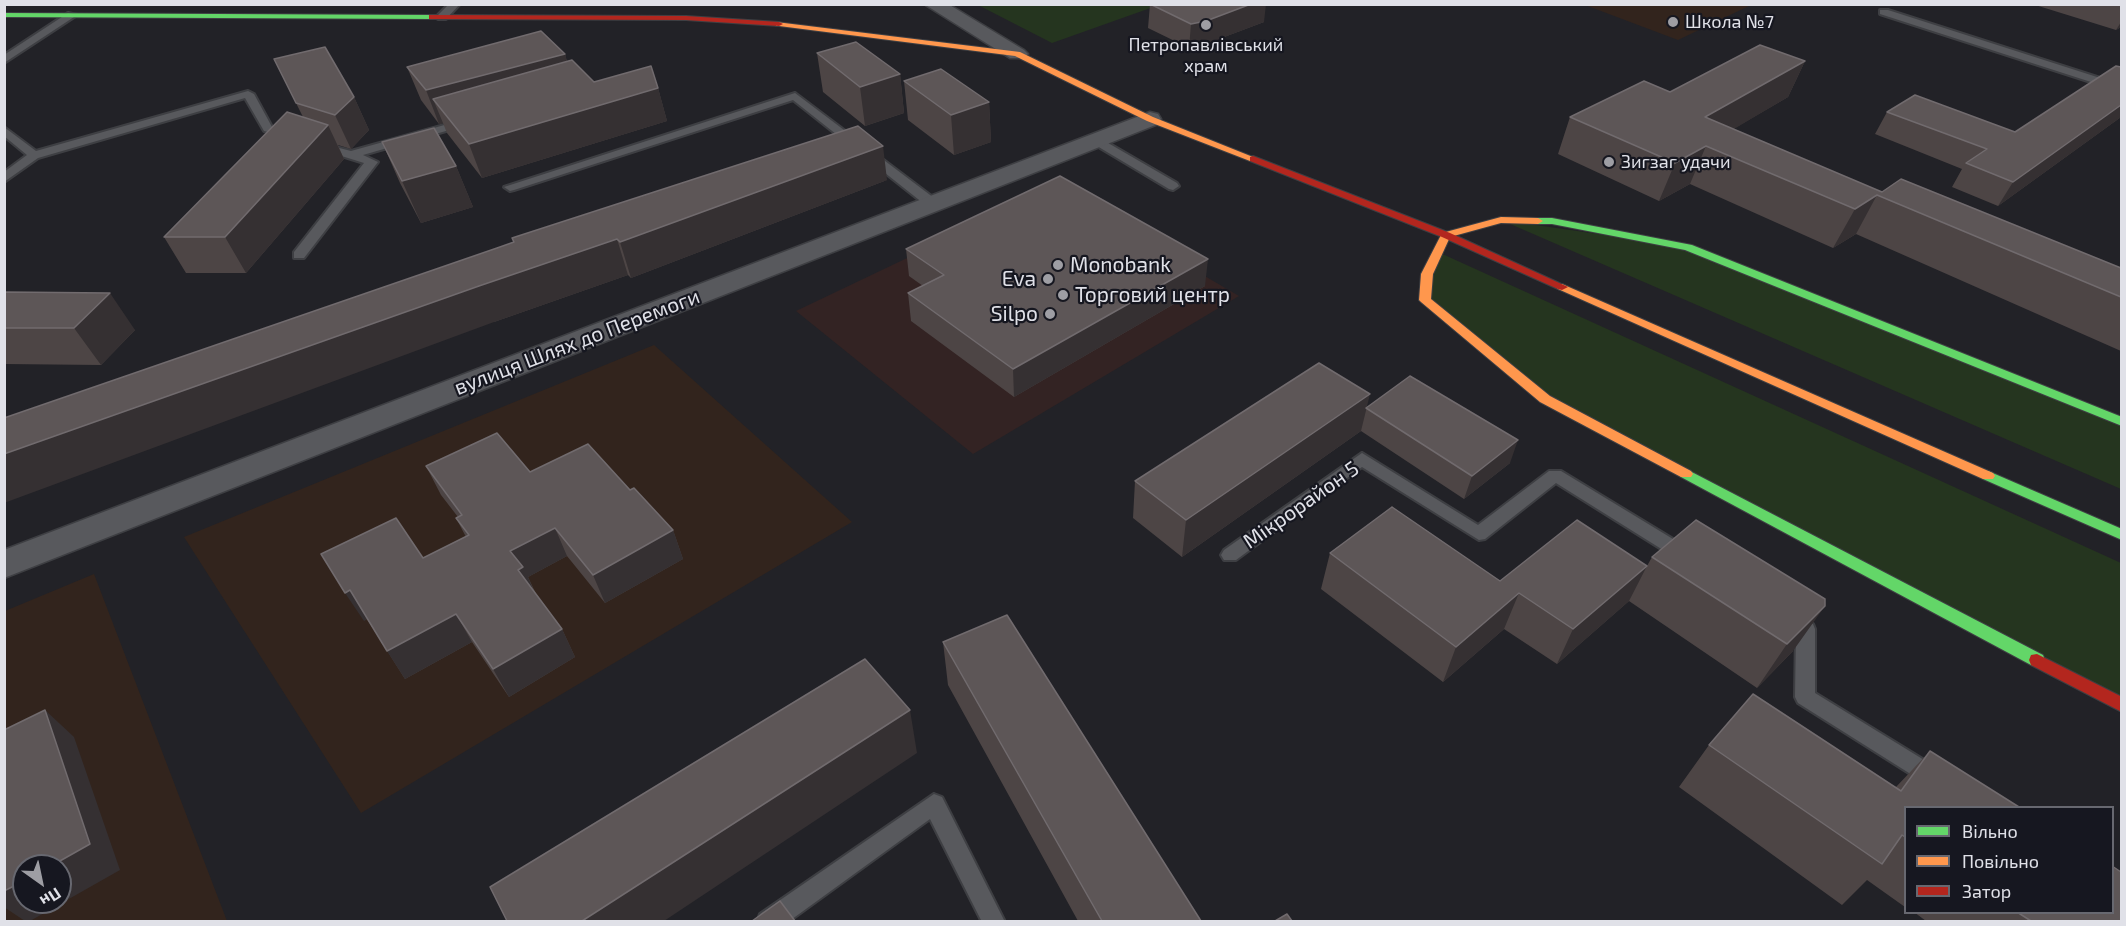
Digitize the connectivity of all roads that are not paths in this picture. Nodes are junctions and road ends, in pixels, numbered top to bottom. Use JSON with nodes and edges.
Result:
{"nodes":[{"id":1,"x":454,"y":4,"type":"edge"},
{"id":2,"x":933,"y":4,"type":"edge"},
{"id":3,"x":1884,"y":12,"type":"dead end"},
{"id":4,"x":4,"y":15,"type":"edge"},
{"id":5,"x":72,"y":15,"type":"junction"},
{"id":6,"x":442,"y":17,"type":"junction"},
{"id":7,"x":1017,"y":54,"type":"junction"},
{"id":8,"x":4,"y":60,"type":"edge"},
{"id":9,"x":2121,"y":89,"type":"edge"},
{"id":10,"x":475,"y":119,"type":"edge"},
{"id":11,"x":1150,"y":119,"type":"junction"},
{"id":12,"x":4,"y":130,"type":"edge"},
{"id":13,"x":1096,"y":140,"type":"junction"},
{"id":14,"x":351,"y":154,"type":"junction"},
{"id":15,"x":34,"y":155,"type":"junction"},
{"id":16,"x":4,"y":178,"type":"edge"},
{"id":17,"x":1173,"y":186,"type":"dead end"},
{"id":18,"x":510,"y":188,"type":"dead end"},
{"id":19,"x":933,"y":204,"type":"junction"},
{"id":20,"x":1446,"y":235,"type":"junction"},
{"id":21,"x":299,"y":255,"type":"dead end"},
{"id":22,"x":2121,"y":422,"type":"edge"},
{"id":23,"x":2121,"y":535,"type":"edge"},
{"id":24,"x":1230,"y":555,"type":"dead end"},
{"id":25,"x":1695,"y":562,"type":"edge"},
{"id":26,"x":4,"y":565,"type":"edge"},
{"id":27,"x":1776,"y":611,"type":"edge"},
{"id":28,"x":2121,"y":705,"type":"edge"},
{"id":29,"x":1952,"y":789,"type":"edge"},
{"id":30,"x":768,"y":921,"type":"edge"},
{"id":31,"x":994,"y":921,"type":"edge"}],
"edges":[{"from":1,"to":6,"type":"lane"},
{"from":2,"to":7,"type":"street"},
{"from":3,"to":9,"type":"lane"},
{"from":4,"to":5,"type":"street"},
{"from":5,"to":6,"type":"street"},
{"from":5,"to":8,"type":"lane"},
{"from":6,"to":7,"type":"street"},
{"from":7,"to":11,"type":"street"},
{"from":10,"to":14,"type":"lane"},
{"from":11,"to":13,"type":"street","name":"вулиця Шлях до Перемоги"},
{"from":11,"to":20,"type":"street"},
{"from":12,"to":15,"type":"lane"},
{"from":13,"to":17,"type":"lane"},
{"from":13,"to":19,"type":"street","name":"вулиця Шлях до Перемоги"},
{"from":14,"to":15,"type":"lane"},
{"from":14,"to":21,"type":"lane"},
{"from":15,"to":16,"type":"lane"},
{"from":18,"to":19,"type":"lane"},
{"from":19,"to":26,"type":"street","name":"вулиця Шлях до Перемоги"},
{"from":20,"to":22,"type":"street"},
{"from":20,"to":23,"type":"street"},
{"from":20,"to":28,"type":"street"},
{"from":24,"to":25,"type":"lane","name":"Мікрорайон 5"},
{"from":27,"to":29,"type":"lane"},
{"from":30,"to":31,"type":"lane"}]}
